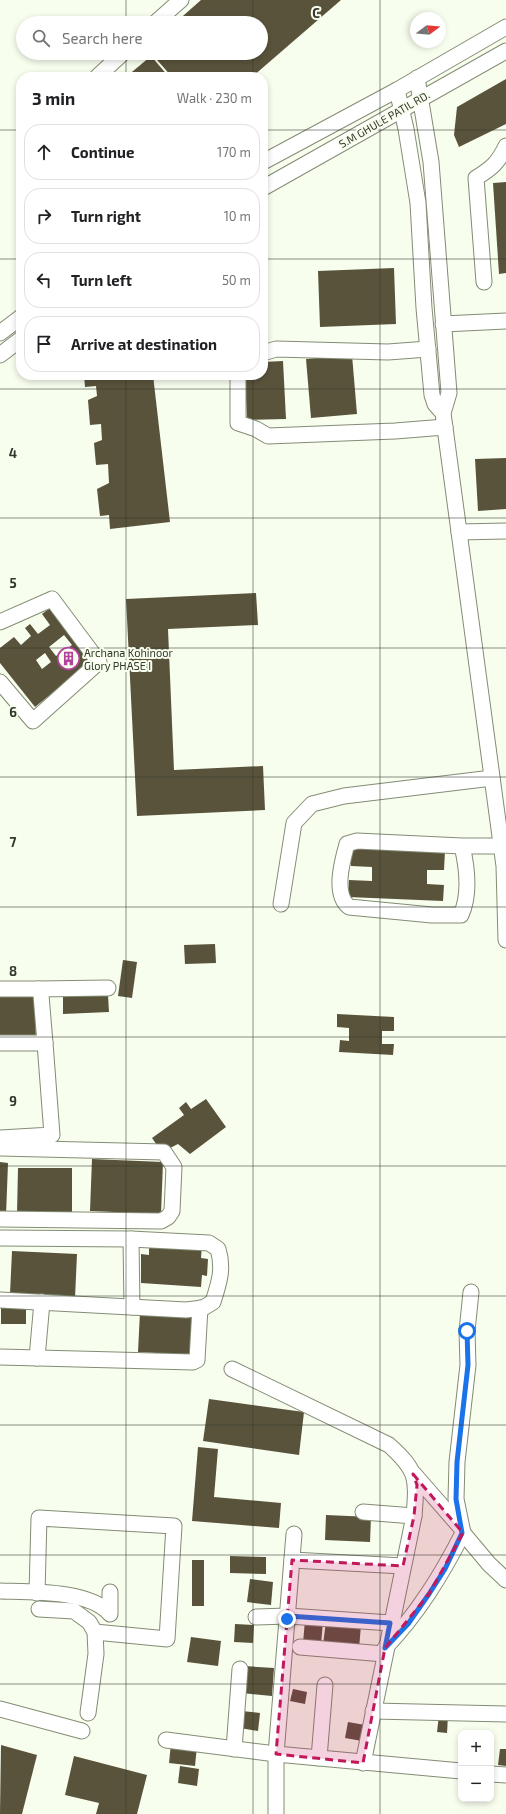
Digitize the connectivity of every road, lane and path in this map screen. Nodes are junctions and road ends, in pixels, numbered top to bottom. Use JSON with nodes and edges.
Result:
{"nodes":[{"id":1,"x":181,"y":0,"type":"edge"},
{"id":2,"x":164,"y":16,"type":"edge"},
{"id":3,"x":506,"y":27,"type":"edge"},
{"id":4,"x":506,"y":50,"type":"edge"},
{"id":5,"x":116,"y":60,"type":"edge"},
{"id":6,"x":103,"y":72,"type":"edge"},
{"id":7,"x":417,"y":78,"type":"junction"},
{"id":8,"x":397,"y":90,"type":"junction"},
{"id":9,"x":420,"y":98,"type":"junction"},
{"id":10,"x":402,"y":110,"type":"junction"},
{"id":11,"x":506,"y":146,"type":"edge"},
{"id":12,"x":268,"y":159,"type":"edge"},
{"id":13,"x":268,"y":185,"type":"edge"},
{"id":14,"x":484,"y":282,"type":"dead end"},
{"id":15,"x":16,"y":321,"type":"edge"},
{"id":16,"x":506,"y":321,"type":"edge"},
{"id":17,"x":443,"y":324,"type":"junction"},
{"id":18,"x":0,"y":333,"type":"edge"},
{"id":19,"x":16,"y":343,"type":"edge"},
{"id":20,"x":428,"y":350,"type":"junction"},
{"id":21,"x":268,"y":351,"type":"edge"},
{"id":22,"x":0,"y":355,"type":"edge"},
{"id":23,"x":238,"y":380,"type":"edge"},
{"id":24,"x":444,"y":420,"type":"junction"},
{"id":25,"x":506,"y":531,"type":"edge"},
{"id":26,"x":459,"y":532,"type":"junction"},
{"id":27,"x":0,"y":622,"type":"edge"},
{"id":28,"x":0,"y":682,"type":"edge"},
{"id":29,"x":492,"y":778,"type":"junction"},
{"id":30,"x":462,"y":846,"type":"junction"},
{"id":31,"x":501,"y":846,"type":"junction"},
{"id":32,"x":281,"y":904,"type":"dead end"},
{"id":33,"x":506,"y":940,"type":"edge"},
{"id":34,"x":108,"y":988,"type":"dead end"},
{"id":35,"x":0,"y":989,"type":"edge"},
{"id":36,"x":38,"y":989,"type":"junction"},
{"id":37,"x":0,"y":1043,"type":"edge"},
{"id":38,"x":45,"y":1043,"type":"junction"},
{"id":39,"x":0,"y":1138,"type":"edge"},
{"id":40,"x":0,"y":1148,"type":"edge"},
{"id":41,"x":0,"y":1219,"type":"edge"},
{"id":42,"x":0,"y":1238,"type":"edge"},
{"id":43,"x":131,"y":1239,"type":"junction"},
{"id":44,"x":471,"y":1292,"type":"dead end"},
{"id":45,"x":0,"y":1300,"type":"edge"},
{"id":46,"x":42,"y":1302,"type":"junction"},
{"id":47,"x":132,"y":1307,"type":"junction"},
{"id":48,"x":200,"y":1308,"type":"junction"},
{"id":49,"x":0,"y":1357,"type":"edge"},
{"id":50,"x":37,"y":1358,"type":"junction"},
{"id":51,"x":232,"y":1369,"type":"dead end"},
{"id":52,"x":413,"y":1474,"type":"junction"},
{"id":53,"x":363,"y":1512,"type":"dead end"},
{"id":54,"x":414,"y":1516,"type":"junction"},
{"id":55,"x":462,"y":1531,"type":"junction"},
{"id":56,"x":294,"y":1534,"type":"dead end"},
{"id":57,"x":292,"y":1560,"type":"junction"},
{"id":58,"x":403,"y":1566,"type":"junction"},
{"id":59,"x":506,"y":1580,"type":"edge"},
{"id":60,"x":0,"y":1591,"type":"edge"},
{"id":61,"x":110,"y":1592,"type":"dead end"},
{"id":62,"x":37,"y":1593,"type":"junction"},
{"id":63,"x":39,"y":1609,"type":"dead end"},
{"id":64,"x":288,"y":1616,"type":"junction"},
{"id":65,"x":256,"y":1617,"type":"dead end"},
{"id":66,"x":390,"y":1623,"type":"junction"},
{"id":67,"x":95,"y":1632,"type":"junction"},
{"id":68,"x":300,"y":1647,"type":"dead end"},
{"id":69,"x":384,"y":1651,"type":"junction"},
{"id":70,"x":240,"y":1669,"type":"dead end"},
{"id":71,"x":325,"y":1685,"type":"dead end"},
{"id":72,"x":0,"y":1710,"type":"edge"},
{"id":73,"x":373,"y":1711,"type":"junction"},
{"id":74,"x":88,"y":1713,"type":"dead end"},
{"id":75,"x":506,"y":1714,"type":"edge"},
{"id":76,"x":82,"y":1731,"type":"dead end"},
{"id":77,"x":166,"y":1740,"type":"dead end"},
{"id":78,"x":234,"y":1749,"type":"junction"},
{"id":79,"x":276,"y":1754,"type":"junction"},
{"id":80,"x":318,"y":1758,"type":"junction"},
{"id":81,"x":363,"y":1763,"type":"junction"},
{"id":82,"x":458,"y":1771,"type":"edge"},
{"id":83,"x":494,"y":1774,"type":"edge"},
{"id":84,"x":506,"y":1775,"type":"edge"},
{"id":85,"x":276,"y":1814,"type":"edge"}],
"edges":[{"from":1,"to":2,"type":"street"},
{"from":3,"to":7,"type":"street","name":"S.M GHULE PATIL RD."},
{"from":4,"to":9,"type":"street","name":"S.M GHULE PATIL RD."},
{"from":5,"to":6,"type":"street"},
{"from":7,"to":8,"type":"street","name":"S.M GHULE PATIL RD."},
{"from":7,"to":9,"type":"street"},
{"from":8,"to":10,"type":"street"},
{"from":8,"to":12,"type":"street","name":"S.M GHULE PATIL RD."},
{"from":9,"to":10,"type":"street","name":"S.M GHULE PATIL RD."},
{"from":9,"to":17,"type":"street"},
{"from":10,"to":13,"type":"street","name":"S.M GHULE PATIL RD."},
{"from":10,"to":20,"type":"street"},
{"from":11,"to":14,"type":"street"},
{"from":15,"to":18,"type":"street"},
{"from":16,"to":17,"type":"street"},
{"from":17,"to":24,"type":"street"},
{"from":19,"to":22,"type":"street"},
{"from":20,"to":21,"type":"street"},
{"from":20,"to":24,"type":"street"},
{"from":23,"to":24,"type":"street"},
{"from":24,"to":26,"type":"street"},
{"from":25,"to":26,"type":"street"},
{"from":26,"to":29,"type":"street"},
{"from":27,"to":28,"type":"street"},
{"from":29,"to":31,"type":"street"},
{"from":29,"to":32,"type":"street"},
{"from":30,"to":30,"type":"street"},
{"from":30,"to":31,"type":"street"},
{"from":31,"to":33,"type":"street"},
{"from":34,"to":36,"type":"street"},
{"from":35,"to":36,"type":"street"},
{"from":36,"to":38,"type":"street"},
{"from":37,"to":38,"type":"street"},
{"from":38,"to":39,"type":"street"},
{"from":40,"to":41,"type":"street"},
{"from":42,"to":43,"type":"street"},
{"from":43,"to":47,"type":"street"},
{"from":43,"to":48,"type":"street"},
{"from":44,"to":55,"type":"street"},
{"from":45,"to":46,"type":"street"},
{"from":46,"to":47,"type":"street"},
{"from":46,"to":50,"type":"street"},
{"from":47,"to":48,"type":"street"},
{"from":48,"to":50,"type":"street"},
{"from":49,"to":50,"type":"street"},
{"from":51,"to":52,"type":"street"},
{"from":52,"to":54,"type":"street"},
{"from":52,"to":55,"type":"street"},
{"from":53,"to":54,"type":"street"},
{"from":54,"to":58,"type":"street"},
{"from":55,"to":59,"type":"street"},
{"from":55,"to":69,"type":"street"},
{"from":56,"to":57,"type":"street"},
{"from":57,"to":58,"type":"street"},
{"from":57,"to":64,"type":"street"},
{"from":58,"to":66,"type":"street"},
{"from":60,"to":62,"type":"street"},
{"from":61,"to":62,"type":"street"},
{"from":62,"to":67,"type":"street"},
{"from":63,"to":67,"type":"street"},
{"from":64,"to":65,"type":"street"},
{"from":64,"to":66,"type":"street"},
{"from":64,"to":79,"type":"street"},
{"from":66,"to":69,"type":"street"},
{"from":67,"to":74,"type":"street"},
{"from":68,"to":69,"type":"street"},
{"from":69,"to":73,"type":"street"},
{"from":70,"to":78,"type":"street"},
{"from":71,"to":80,"type":"street"},
{"from":72,"to":76,"type":"street"},
{"from":73,"to":75,"type":"street"},
{"from":73,"to":81,"type":"street"},
{"from":77,"to":78,"type":"street"},
{"from":78,"to":79,"type":"street"},
{"from":79,"to":80,"type":"street"},
{"from":79,"to":85,"type":"street"},
{"from":80,"to":81,"type":"street"},
{"from":81,"to":82,"type":"street"},
{"from":83,"to":84,"type":"street"}]}
